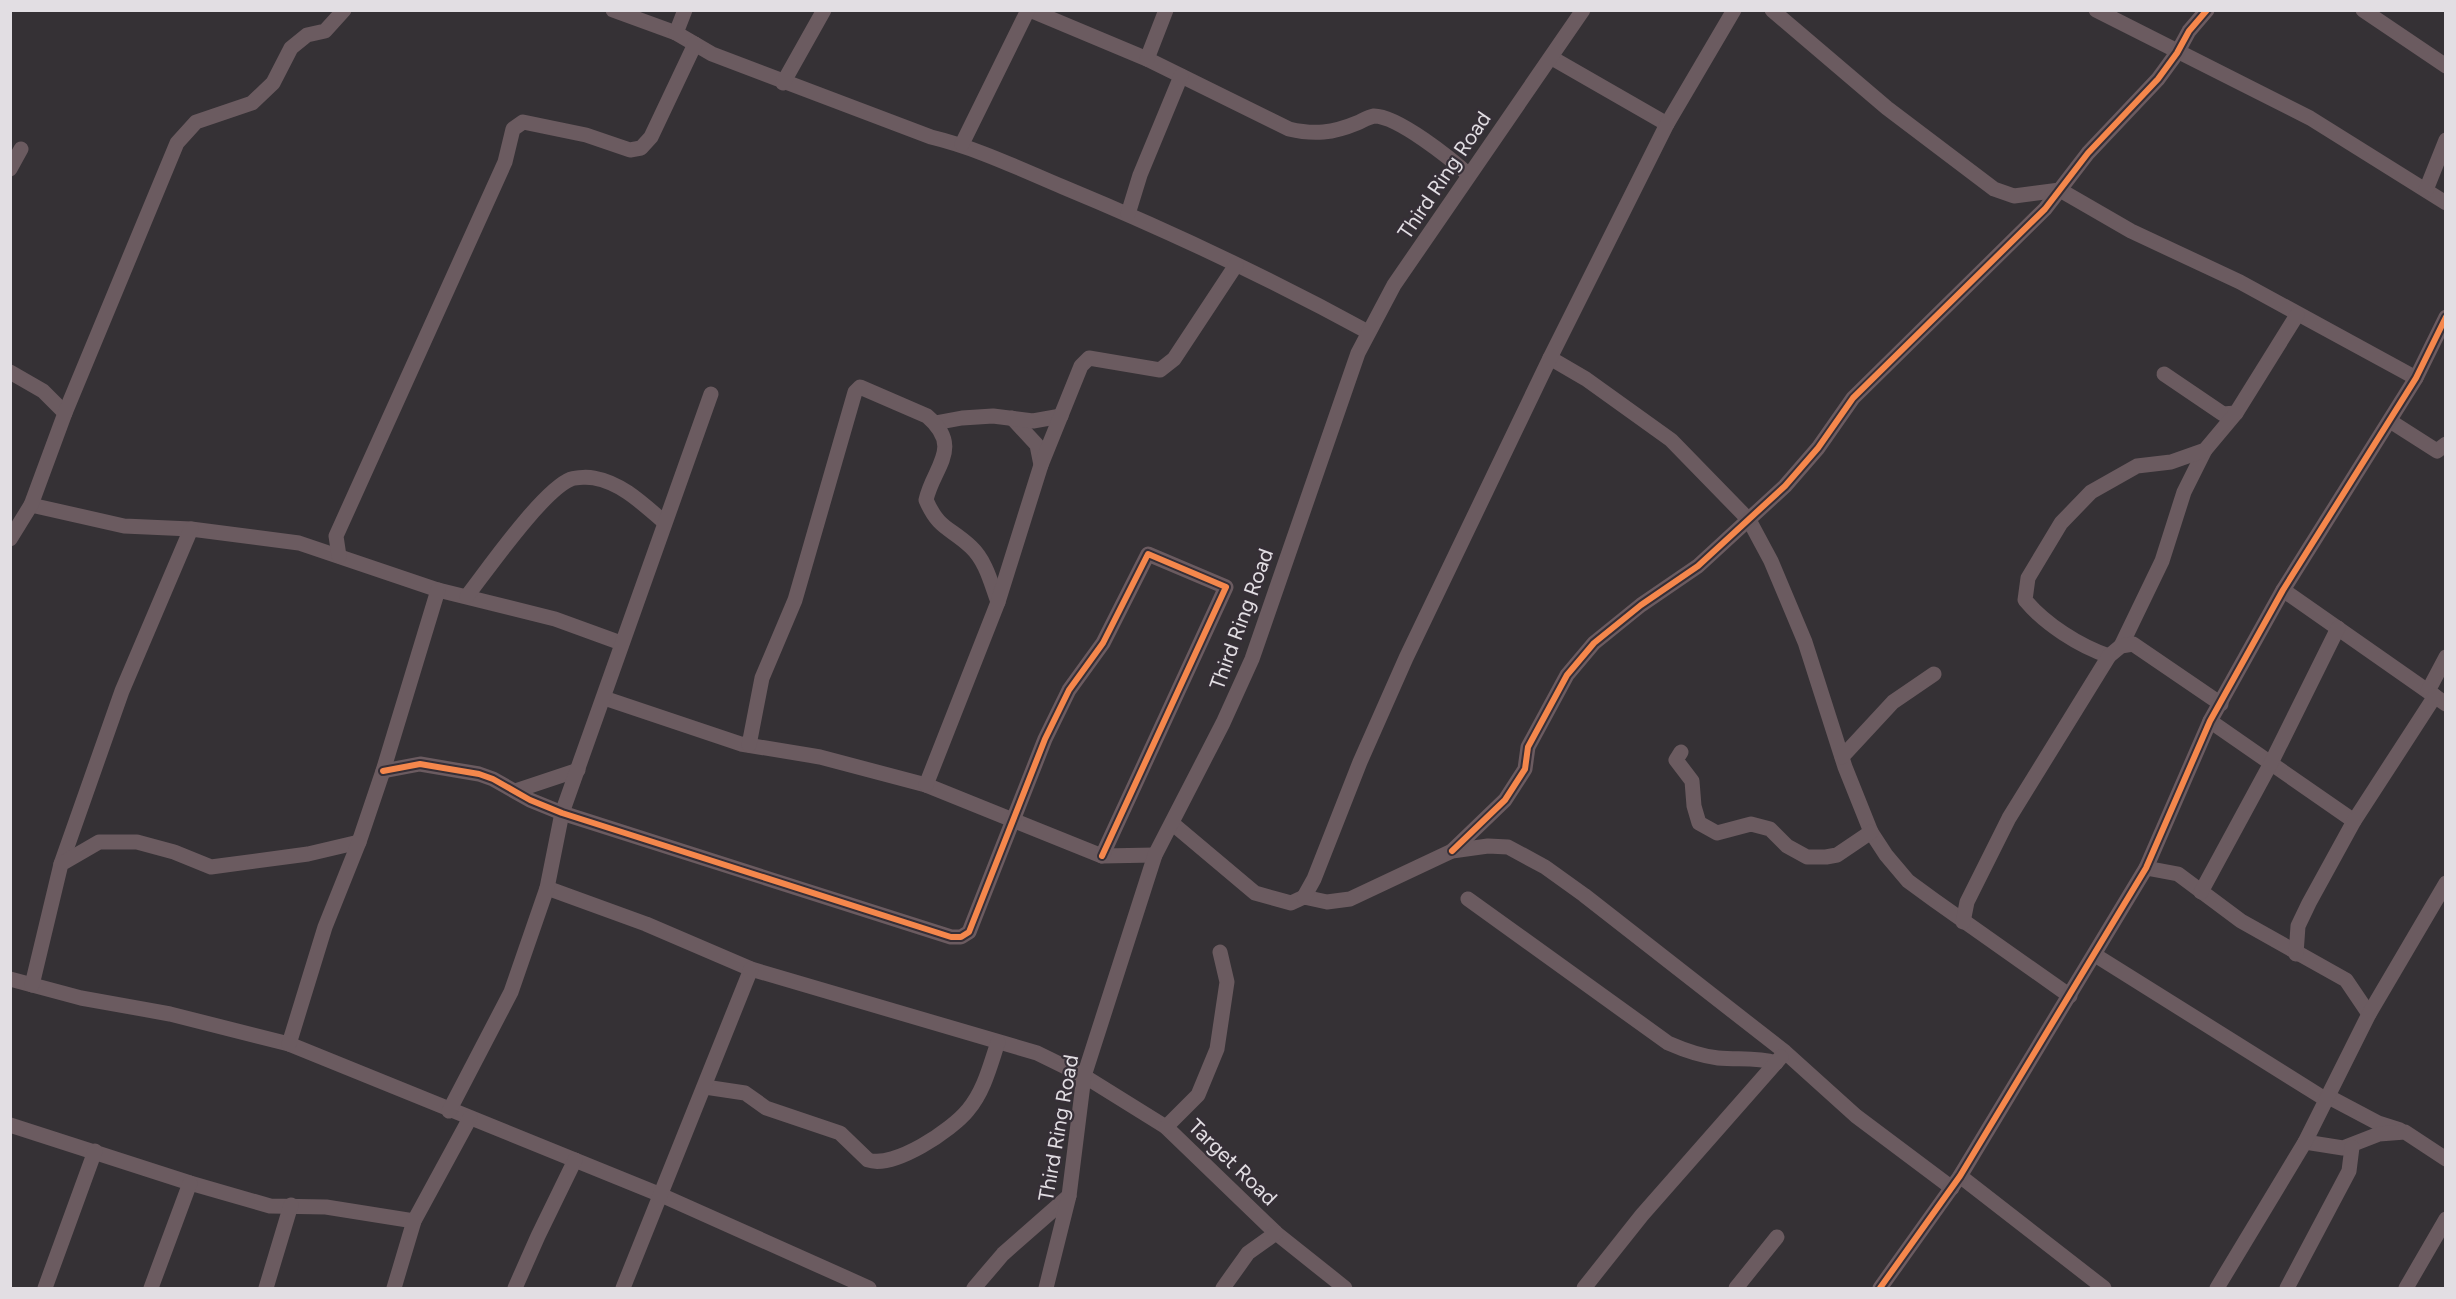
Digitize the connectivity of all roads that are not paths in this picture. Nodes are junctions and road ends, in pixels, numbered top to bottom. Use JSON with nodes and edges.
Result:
{"nodes":[{"id":1,"x":344,"y":10,"type":"edge"},
{"id":2,"x":612,"y":10,"type":"edge"},
{"id":3,"x":685,"y":10,"type":"edge"},
{"id":4,"x":824,"y":10,"type":"edge"},
{"id":5,"x":1029,"y":10,"type":"edge"},
{"id":6,"x":1166,"y":10,"type":"edge"},
{"id":7,"x":1583,"y":10,"type":"edge"},
{"id":8,"x":1734,"y":10,"type":"edge"},
{"id":9,"x":1772,"y":10,"type":"edge"},
{"id":10,"x":2096,"y":10,"type":"edge"},
{"id":11,"x":2208,"y":10,"type":"edge"},
{"id":12,"x":2363,"y":10,"type":"edge"},
{"id":13,"x":676,"y":33,"type":"junction"},
{"id":14,"x":695,"y":44,"type":"junction"},
{"id":15,"x":2177,"y":53,"type":"junction"},
{"id":16,"x":1552,"y":58,"type":"junction"},
{"id":17,"x":1147,"y":59,"type":"junction"},
{"id":18,"x":2445,"y":66,"type":"edge"},
{"id":19,"x":1181,"y":76,"type":"junction"},
{"id":20,"x":783,"y":83,"type":"junction"},
{"id":21,"x":1667,"y":124,"type":"junction"},
{"id":22,"x":2445,"y":140,"type":"edge"},
{"id":23,"x":962,"y":144,"type":"junction"},
{"id":24,"x":21,"y":149,"type":"dead end"},
{"id":25,"x":10,"y":169,"type":"edge"},
{"id":26,"x":1469,"y":175,"type":"junction"},
{"id":27,"x":2060,"y":190,"type":"junction"},
{"id":28,"x":2426,"y":190,"type":"junction"},
{"id":29,"x":2445,"y":203,"type":"edge"},
{"id":30,"x":1128,"y":214,"type":"junction"},
{"id":31,"x":1236,"y":265,"type":"junction"},
{"id":32,"x":2297,"y":315,"type":"junction"},
{"id":33,"x":2445,"y":317,"type":"edge"},
{"id":34,"x":1368,"y":332,"type":"junction"},
{"id":35,"x":1550,"y":358,"type":"junction"},
{"id":36,"x":10,"y":372,"type":"edge"},
{"id":37,"x":2164,"y":374,"type":"dead end"},
{"id":38,"x":2416,"y":378,"type":"junction"},
{"id":39,"x":711,"y":394,"type":"dead end"},
{"id":40,"x":65,"y":412,"type":"junction"},
{"id":41,"x":2236,"y":413,"type":"junction"},
{"id":42,"x":1061,"y":416,"type":"junction"},
{"id":43,"x":1012,"y":418,"type":"junction"},
{"id":44,"x":2390,"y":420,"type":"junction"},
{"id":45,"x":935,"y":423,"type":"junction"},
{"id":46,"x":2444,"y":448,"type":"edge"},
{"id":47,"x":2205,"y":450,"type":"junction"},
{"id":48,"x":1041,"y":465,"type":"junction"},
{"id":49,"x":22,"y":511,"type":"edge"},
{"id":50,"x":1749,"y":520,"type":"junction"},
{"id":51,"x":664,"y":522,"type":"junction"},
{"id":52,"x":191,"y":529,"type":"junction"},
{"id":53,"x":10,"y":538,"type":"edge"},
{"id":54,"x":339,"y":556,"type":"junction"},
{"id":55,"x":438,"y":590,"type":"junction"},
{"id":56,"x":2283,"y":590,"type":"junction"},
{"id":57,"x":467,"y":596,"type":"junction"},
{"id":58,"x":998,"y":602,"type":"junction"},
{"id":59,"x":2338,"y":628,"type":"junction"},
{"id":60,"x":621,"y":643,"type":"junction"},
{"id":61,"x":2121,"y":646,"type":"junction"},
{"id":62,"x":2109,"y":656,"type":"junction"},
{"id":63,"x":2445,"y":657,"type":"edge"},
{"id":64,"x":1934,"y":674,"type":"dead end"},
{"id":65,"x":2436,"y":697,"type":"edge"},
{"id":66,"x":604,"y":698,"type":"junction"},
{"id":67,"x":2221,"y":704,"type":"junction"},
{"id":68,"x":2210,"y":721,"type":"junction"},
{"id":69,"x":749,"y":745,"type":"junction"},
{"id":70,"x":1682,"y":752,"type":"dead end"},
{"id":71,"x":1842,"y":757,"type":"junction"},
{"id":72,"x":2271,"y":763,"type":"junction"},
{"id":73,"x":578,"y":770,"type":"junction"},
{"id":74,"x":383,"y":771,"type":"junction"},
{"id":75,"x":926,"y":785,"type":"junction"},
{"id":76,"x":515,"y":791,"type":"junction"},
{"id":77,"x":562,"y":813,"type":"junction"},
{"id":78,"x":1014,"y":821,"type":"junction"},
{"id":79,"x":2354,"y":821,"type":"junction"},
{"id":80,"x":1173,"y":824,"type":"junction"},
{"id":81,"x":1871,"y":832,"type":"junction"},
{"id":82,"x":359,"y":842,"type":"junction"},
{"id":83,"x":1452,"y":851,"type":"junction"},
{"id":84,"x":1155,"y":855,"type":"junction"},
{"id":85,"x":1102,"y":856,"type":"junction"},
{"id":86,"x":61,"y":864,"type":"junction"},
{"id":87,"x":2146,"y":868,"type":"junction"},
{"id":88,"x":2445,"y":883,"type":"edge"},
{"id":89,"x":547,"y":888,"type":"junction"},
{"id":90,"x":2201,"y":892,"type":"junction"},
{"id":91,"x":1304,"y":897,"type":"junction"},
{"id":92,"x":1468,"y":899,"type":"dead end"},
{"id":93,"x":1963,"y":922,"type":"junction"},
{"id":94,"x":1220,"y":952,"type":"dead end"},
{"id":95,"x":2296,"y":954,"type":"junction"},
{"id":96,"x":2096,"y":955,"type":"junction"},
{"id":97,"x":751,"y":969,"type":"junction"},
{"id":98,"x":10,"y":979,"type":"edge"},
{"id":99,"x":32,"y":985,"type":"junction"},
{"id":100,"x":2070,"y":996,"type":"junction"},
{"id":101,"x":2369,"y":1014,"type":"junction"},
{"id":102,"x":998,"y":1042,"type":"junction"},
{"id":103,"x":289,"y":1044,"type":"junction"},
{"id":104,"x":1780,"y":1058,"type":"junction"},
{"id":105,"x":1084,"y":1076,"type":"junction"},
{"id":106,"x":705,"y":1087,"type":"junction"},
{"id":107,"x":2326,"y":1097,"type":"junction"},
{"id":108,"x":449,"y":1111,"type":"junction"},
{"id":109,"x":470,"y":1118,"type":"junction"},
{"id":110,"x":10,"y":1125,"type":"edge"},
{"id":111,"x":1166,"y":1127,"type":"junction"},
{"id":112,"x":2405,"y":1132,"type":"junction"},
{"id":113,"x":2305,"y":1142,"type":"junction"},
{"id":114,"x":2352,"y":1147,"type":"junction"},
{"id":115,"x":95,"y":1151,"type":"junction"},
{"id":116,"x":2445,"y":1159,"type":"edge"},
{"id":117,"x":575,"y":1160,"type":"junction"},
{"id":118,"x":1956,"y":1182,"type":"junction"},
{"id":119,"x":190,"y":1183,"type":"junction"},
{"id":120,"x":661,"y":1195,"type":"junction"},
{"id":121,"x":1070,"y":1196,"type":"junction"},
{"id":122,"x":291,"y":1206,"type":"junction"},
{"id":123,"x":2445,"y":1219,"type":"edge"},
{"id":124,"x":414,"y":1221,"type":"junction"},
{"id":125,"x":1276,"y":1233,"type":"junction"},
{"id":126,"x":1777,"y":1237,"type":"dead end"},
{"id":127,"x":45,"y":1288,"type":"edge"},
{"id":128,"x":151,"y":1288,"type":"edge"},
{"id":129,"x":266,"y":1288,"type":"edge"},
{"id":130,"x":394,"y":1288,"type":"edge"},
{"id":131,"x":515,"y":1288,"type":"edge"},
{"id":132,"x":623,"y":1288,"type":"edge"},
{"id":133,"x":869,"y":1288,"type":"edge"},
{"id":134,"x":974,"y":1288,"type":"edge"},
{"id":135,"x":1046,"y":1288,"type":"edge"},
{"id":136,"x":1223,"y":1288,"type":"edge"},
{"id":137,"x":1345,"y":1288,"type":"edge"},
{"id":138,"x":1584,"y":1288,"type":"edge"},
{"id":139,"x":1736,"y":1288,"type":"edge"},
{"id":140,"x":1880,"y":1288,"type":"edge"},
{"id":141,"x":2104,"y":1288,"type":"edge"},
{"id":142,"x":2217,"y":1288,"type":"edge"},
{"id":143,"x":2287,"y":1288,"type":"edge"},
{"id":144,"x":2406,"y":1288,"type":"edge"}],
"edges":[{"from":1,"to":40,"type":"street"},
{"from":2,"to":13,"type":"street"},
{"from":3,"to":13,"type":"street"},
{"from":4,"to":20,"type":"street"},
{"from":5,"to":17,"type":"street"},
{"from":5,"to":23,"type":"street"},
{"from":6,"to":17,"type":"street"},
{"from":7,"to":16,"type":"street","name":"Third Ring Road"},
{"from":8,"to":21,"type":"street"},
{"from":9,"to":27,"type":"street"},
{"from":10,"to":15,"type":"street"},
{"from":11,"to":15,"type":"street"},
{"from":12,"to":18,"type":"street"},
{"from":13,"to":14,"type":"street"},
{"from":14,"to":20,"type":"street"},
{"from":14,"to":54,"type":"street"},
{"from":15,"to":27,"type":"street"},
{"from":15,"to":28,"type":"street"},
{"from":16,"to":21,"type":"street"},
{"from":16,"to":26,"type":"street","name":"Third Ring Road"},
{"from":17,"to":19,"type":"street"},
{"from":19,"to":26,"type":"street"},
{"from":19,"to":30,"type":"street"},
{"from":20,"to":23,"type":"street"},
{"from":21,"to":35,"type":"street"},
{"from":22,"to":28,"type":"street"},
{"from":23,"to":30,"type":"street"},
{"from":24,"to":25,"type":"street"},
{"from":26,"to":34,"type":"street","name":"Third Ring Road"},
{"from":27,"to":32,"type":"street"},
{"from":27,"to":50,"type":"street"},
{"from":28,"to":29,"type":"street"},
{"from":30,"to":31,"type":"street"},
{"from":31,"to":34,"type":"street"},
{"from":31,"to":42,"type":"street"},
{"from":32,"to":38,"type":"street"},
{"from":32,"to":41,"type":"street"},
{"from":33,"to":38,"type":"street"},
{"from":34,"to":80,"type":"street","name":"Third Ring Road"},
{"from":35,"to":50,"type":"street"},
{"from":35,"to":91,"type":"street"},
{"from":36,"to":40,"type":"street"},
{"from":37,"to":41,"type":"street"},
{"from":38,"to":44,"type":"street"},
{"from":39,"to":51,"type":"street"},
{"from":40,"to":49,"type":"street"},
{"from":41,"to":47,"type":"street"},
{"from":42,"to":43,"type":"street"},
{"from":42,"to":48,"type":"street"},
{"from":43,"to":45,"type":"street"},
{"from":43,"to":48,"type":"street"},
{"from":44,"to":46,"type":"street"},
{"from":44,"to":56,"type":"street"},
{"from":45,"to":58,"type":"street"},
{"from":45,"to":69,"type":"street"},
{"from":47,"to":61,"type":"street"},
{"from":47,"to":62,"type":"street"},
{"from":48,"to":58,"type":"street"},
{"from":49,"to":52,"type":"street"},
{"from":49,"to":53,"type":"street"},
{"from":50,"to":71,"type":"street"},
{"from":50,"to":83,"type":"street"},
{"from":51,"to":57,"type":"street"},
{"from":51,"to":60,"type":"street"},
{"from":52,"to":54,"type":"street"},
{"from":52,"to":86,"type":"street"},
{"from":54,"to":55,"type":"street"},
{"from":55,"to":57,"type":"street"},
{"from":55,"to":74,"type":"street"},
{"from":56,"to":59,"type":"street"},
{"from":56,"to":67,"type":"street"},
{"from":57,"to":60,"type":"street"},
{"from":58,"to":75,"type":"street"},
{"from":59,"to":65,"type":"street"},
{"from":59,"to":72,"type":"street"},
{"from":60,"to":66,"type":"street"},
{"from":61,"to":62,"type":"street"},
{"from":61,"to":67,"type":"street"},
{"from":62,"to":93,"type":"street"},
{"from":63,"to":65,"type":"street"},
{"from":64,"to":71,"type":"street"},
{"from":65,"to":79,"type":"street"},
{"from":66,"to":69,"type":"street"},
{"from":66,"to":73,"type":"street"},
{"from":67,"to":68,"type":"street"},
{"from":68,"to":72,"type":"street"},
{"from":68,"to":87,"type":"street"},
{"from":69,"to":75,"type":"street"},
{"from":70,"to":81,"type":"street"},
{"from":71,"to":81,"type":"street"},
{"from":72,"to":79,"type":"street"},
{"from":72,"to":90,"type":"street"},
{"from":73,"to":76,"type":"street"},
{"from":73,"to":77,"type":"street"},
{"from":74,"to":76,"type":"street"},
{"from":74,"to":82,"type":"street"},
{"from":75,"to":78,"type":"street"},
{"from":76,"to":77,"type":"street"},
{"from":77,"to":78,"type":"street"},
{"from":77,"to":89,"type":"street"},
{"from":78,"to":85,"type":"street"},
{"from":78,"to":85,"type":"street"},
{"from":79,"to":95,"type":"street"},
{"from":80,"to":84,"type":"street","name":"Third Ring Road"},
{"from":80,"to":91,"type":"street"},
{"from":81,"to":93,"type":"street"},
{"from":82,"to":86,"type":"street"},
{"from":82,"to":103,"type":"street"},
{"from":83,"to":91,"type":"street"},
{"from":83,"to":104,"type":"street"},
{"from":84,"to":85,"type":"street"},
{"from":84,"to":105,"type":"street","name":"Third Ring Road"},
{"from":86,"to":99,"type":"street"},
{"from":87,"to":90,"type":"street"},
{"from":87,"to":96,"type":"street"},
{"from":88,"to":101,"type":"street"},
{"from":89,"to":97,"type":"street","name":"Target Road"},
{"from":89,"to":108,"type":"street"},
{"from":90,"to":95,"type":"street"},
{"from":92,"to":104,"type":"street"},
{"from":93,"to":100,"type":"street"},
{"from":94,"to":111,"type":"street"},
{"from":95,"to":101,"type":"street"},
{"from":96,"to":100,"type":"street"},
{"from":96,"to":107,"type":"street"},
{"from":97,"to":102,"type":"street","name":"Target Road"},
{"from":97,"to":106,"type":"street"},
{"from":98,"to":99,"type":"street"},
{"from":99,"to":103,"type":"street"},
{"from":100,"to":118,"type":"street"},
{"from":101,"to":107,"type":"street"},
{"from":102,"to":105,"type":"street","name":"Target Road"},
{"from":102,"to":106,"type":"street"},
{"from":103,"to":108,"type":"street"},
{"from":104,"to":118,"type":"street"},
{"from":104,"to":138,"type":"street"},
{"from":105,"to":111,"type":"street","name":"Target Road"},
{"from":105,"to":121,"type":"street","name":"Third Ring Road"},
{"from":106,"to":120,"type":"street"},
{"from":107,"to":112,"type":"street"},
{"from":107,"to":113,"type":"street"},
{"from":108,"to":109,"type":"street"},
{"from":109,"to":117,"type":"street"},
{"from":109,"to":124,"type":"street"},
{"from":110,"to":115,"type":"street"},
{"from":111,"to":125,"type":"street","name":"Target Road"},
{"from":112,"to":114,"type":"street"},
{"from":112,"to":116,"type":"street"},
{"from":113,"to":114,"type":"street"},
{"from":113,"to":142,"type":"street"},
{"from":114,"to":143,"type":"street"},
{"from":115,"to":119,"type":"street"},
{"from":115,"to":127,"type":"street"},
{"from":117,"to":120,"type":"street"},
{"from":117,"to":131,"type":"street"},
{"from":118,"to":140,"type":"street"},
{"from":118,"to":141,"type":"street"},
{"from":119,"to":122,"type":"street"},
{"from":119,"to":128,"type":"street"},
{"from":120,"to":132,"type":"street"},
{"from":120,"to":133,"type":"street"},
{"from":121,"to":134,"type":"street"},
{"from":121,"to":135,"type":"street","name":"Third Ring Road"},
{"from":122,"to":124,"type":"street"},
{"from":122,"to":129,"type":"street"},
{"from":123,"to":144,"type":"street"},
{"from":124,"to":130,"type":"street"},
{"from":125,"to":136,"type":"street"},
{"from":125,"to":137,"type":"street","name":"Target Road"},
{"from":126,"to":139,"type":"street"}]}
